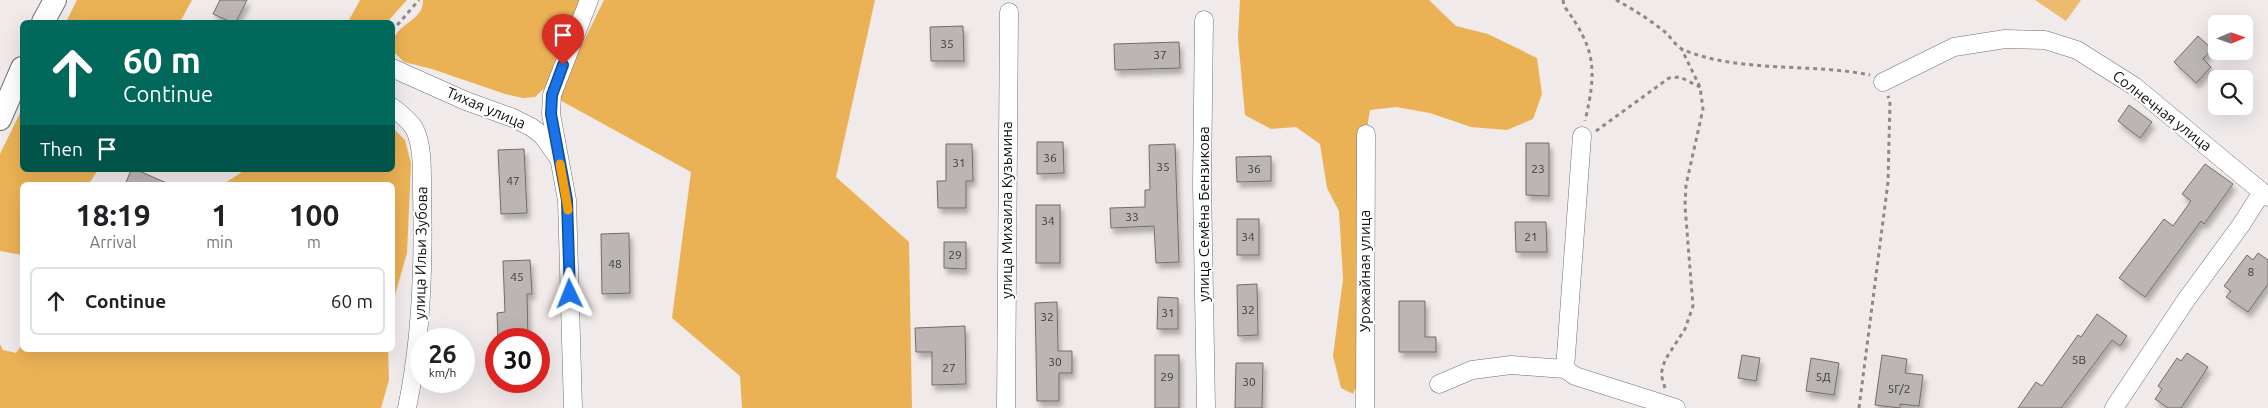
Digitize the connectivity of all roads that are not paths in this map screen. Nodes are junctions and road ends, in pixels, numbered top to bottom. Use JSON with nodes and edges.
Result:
{"nodes":[{"id":1,"x":55,"y":0,"type":"edge"},
{"id":2,"x":589,"y":0,"type":"edge"},
{"id":3,"x":1009,"y":12,"type":"dead end"},
{"id":4,"x":44,"y":20,"type":"edge"},
{"id":5,"x":1204,"y":20,"type":"dead end"},
{"id":6,"x":395,"y":69,"type":"edge"},
{"id":7,"x":20,"y":73,"type":"edge"},
{"id":8,"x":1882,"y":82,"type":"road end"},
{"id":9,"x":395,"y":109,"type":"edge"},
{"id":10,"x":0,"y":120,"type":"edge"},
{"id":11,"x":1366,"y":134,"type":"dead end"},
{"id":12,"x":1582,"y":136,"type":"road end"},
{"id":13,"x":558,"y":158,"type":"junction"},
{"id":14,"x":2265,"y":195,"type":"edge"},
{"id":15,"x":1566,"y":369,"type":"junction"},
{"id":16,"x":1439,"y":384,"type":"dead end"},
{"id":17,"x":407,"y":408,"type":"edge"},
{"id":18,"x":573,"y":408,"type":"edge"},
{"id":19,"x":1006,"y":408,"type":"edge"},
{"id":20,"x":1206,"y":408,"type":"edge"},
{"id":21,"x":1365,"y":408,"type":"edge"},
{"id":22,"x":1676,"y":408,"type":"edge"},
{"id":23,"x":2114,"y":408,"type":"edge"}],
"edges":[{"from":1,"to":4,"type":"main road"},
{"from":2,"to":13,"type":"street"},
{"from":3,"to":19,"type":"street","name":"улица Михаила Кузьмина"},
{"from":5,"to":20,"type":"street","name":"улица Семёна Бензикова"},
{"from":6,"to":13,"type":"street","name":"Тихая улица"},
{"from":7,"to":10,"type":"main road"},
{"from":8,"to":14,"type":"street","name":"Солнечная улица"},
{"from":9,"to":17,"type":"street","name":"улица Ильи Зубова"},
{"from":11,"to":21,"type":"street","name":"Урожайная улица"},
{"from":12,"to":15,"type":"street"},
{"from":13,"to":18,"type":"street","name":"Тихая улица"},
{"from":14,"to":23,"type":"street","name":"Солнечная улица"},
{"from":15,"to":16,"type":"street"},
{"from":15,"to":22,"type":"street"}]}
